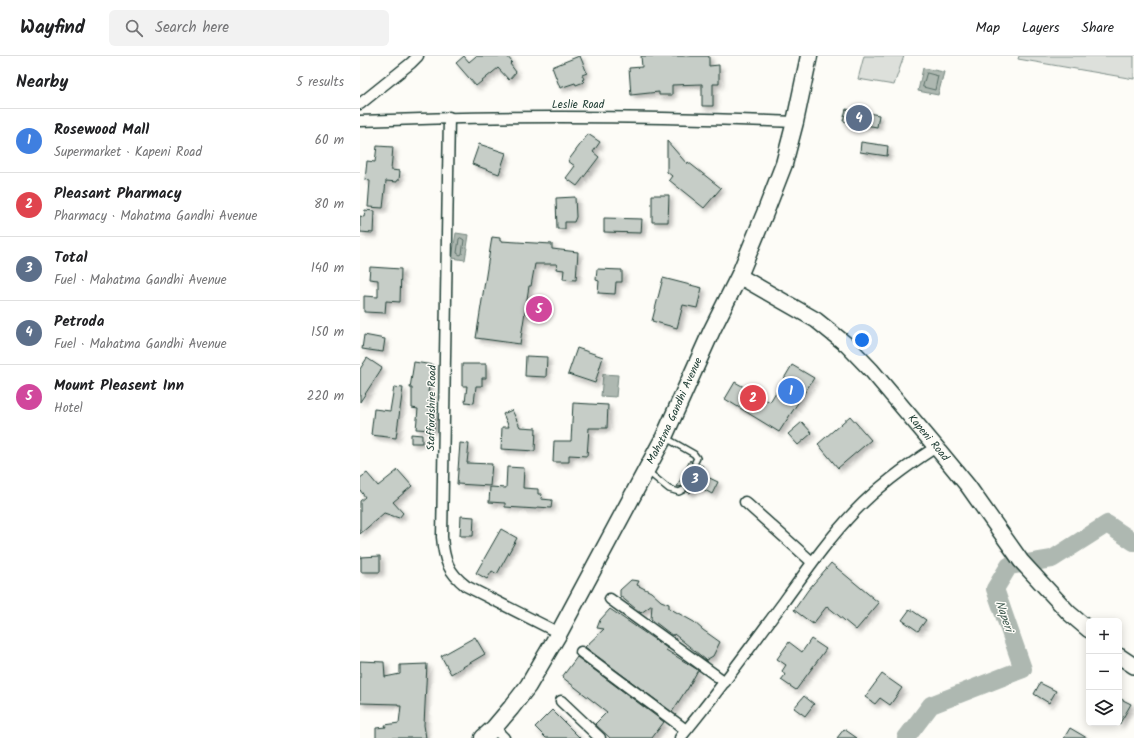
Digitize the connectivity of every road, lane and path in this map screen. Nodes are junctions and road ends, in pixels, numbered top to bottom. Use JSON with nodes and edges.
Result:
{"nodes":[{"id":1,"x":809,"y":56,"type":"edge"},
{"id":2,"x":413,"y":60,"type":"edge"},
{"id":3,"x":360,"y":104,"type":"edge"},
{"id":4,"x":449,"y":117,"type":"junction"},
{"id":5,"x":360,"y":121,"type":"edge"},
{"id":6,"x":796,"y":122,"type":"junction"},
{"id":7,"x":739,"y":276,"type":"junction"},
{"id":8,"x":664,"y":437,"type":"junction"},
{"id":9,"x":936,"y":446,"type":"junction"},
{"id":10,"x":695,"y":462,"type":"dead end"},
{"id":11,"x":646,"y":471,"type":"junction"},
{"id":12,"x":683,"y":490,"type":"dead end"},
{"id":13,"x":745,"y":502,"type":"dead end"},
{"id":14,"x":812,"y":562,"type":"junction"},
{"id":15,"x":610,"y":599,"type":"dead end"},
{"id":16,"x":1086,"y":627,"type":"edge"},
{"id":17,"x":559,"y":633,"type":"junction"},
{"id":18,"x":581,"y":652,"type":"dead end"},
{"id":19,"x":1122,"y":658,"type":"edge"},
{"id":20,"x":1134,"y":666,"type":"edge"},
{"id":21,"x":725,"y":682,"type":"junction"},
{"id":22,"x":561,"y":701,"type":"dead end"},
{"id":23,"x":683,"y":734,"type":"edge"},
{"id":24,"x":494,"y":735,"type":"edge"},
{"id":25,"x":600,"y":738,"type":"edge"}],
"edges":[{"from":1,"to":6,"type":"main road","name":"Mahatma Gandhi Avenue"},
{"from":2,"to":3,"type":"street"},
{"from":4,"to":5,"type":"street","name":"Leslie Road"},
{"from":4,"to":6,"type":"street","name":"Leslie Road"},
{"from":4,"to":17,"type":"street","name":"Staffordshire Road"},
{"from":6,"to":7,"type":"main road","name":"Mahatma Gandhi Avenue"},
{"from":7,"to":8,"type":"main road","name":"Mahatma Gandhi Avenue"},
{"from":7,"to":9,"type":"main road","name":"Kapeni Road"},
{"from":8,"to":10,"type":"lane"},
{"from":8,"to":11,"type":"main road","name":"Mahatma Gandhi Avenue"},
{"from":9,"to":14,"type":"street"},
{"from":9,"to":16,"type":"main road","name":"Kapeni Road"},
{"from":11,"to":12,"type":"lane"},
{"from":11,"to":17,"type":"main road","name":"Mahatma Gandhi Avenue"},
{"from":13,"to":14,"type":"street"},
{"from":14,"to":21,"type":"street"},
{"from":15,"to":21,"type":"street"},
{"from":17,"to":24,"type":"main road","name":"Mahatma Gandhi Avenue"},
{"from":18,"to":23,"type":"street"},
{"from":19,"to":20,"type":"main road"},
{"from":21,"to":23,"type":"street"},
{"from":22,"to":25,"type":"street"}]}
